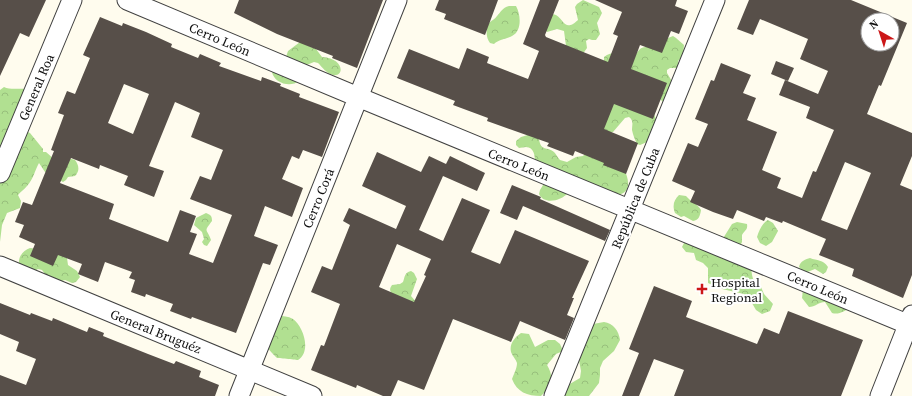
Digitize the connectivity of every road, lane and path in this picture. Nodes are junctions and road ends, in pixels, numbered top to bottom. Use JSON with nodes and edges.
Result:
{"nodes":[{"id":1,"x":72,"y":0,"type":"edge"},
{"id":2,"x":126,"y":0,"type":"edge"},
{"id":3,"x":397,"y":0,"type":"edge"},
{"id":4,"x":715,"y":0,"type":"edge"},
{"id":5,"x":358,"y":97,"type":"junction"},
{"id":6,"x":0,"y":173,"type":"edge"},
{"id":7,"x":630,"y":209,"type":"junction"},
{"id":8,"x":0,"y":266,"type":"edge"},
{"id":9,"x":911,"y":322,"type":"edge"},
{"id":10,"x":250,"y":370,"type":"junction"},
{"id":11,"x":238,"y":396,"type":"edge"},
{"id":12,"x":312,"y":396,"type":"edge"},
{"id":13,"x":554,"y":396,"type":"edge"},
{"id":14,"x":880,"y":396,"type":"edge"}],
"edges":[{"from":1,"to":6,"type":"street","name":"General Roa"},
{"from":2,"to":5,"type":"street","name":"Cerro León"},
{"from":3,"to":5,"type":"street","name":"Cerro Corá"},
{"from":4,"to":7,"type":"street","name":"República de Cuba"},
{"from":5,"to":7,"type":"street","name":"Cerro León"},
{"from":5,"to":10,"type":"street","name":"Cerro Corá"},
{"from":7,"to":9,"type":"street","name":"Cerro León"},
{"from":7,"to":13,"type":"street","name":"República de Cuba"},
{"from":8,"to":10,"type":"street","name":"General Bruguéz"},
{"from":9,"to":14,"type":"street"},
{"from":10,"to":11,"type":"street","name":"Cerro Corá"},
{"from":10,"to":12,"type":"street","name":"General Bruguéz"}]}
